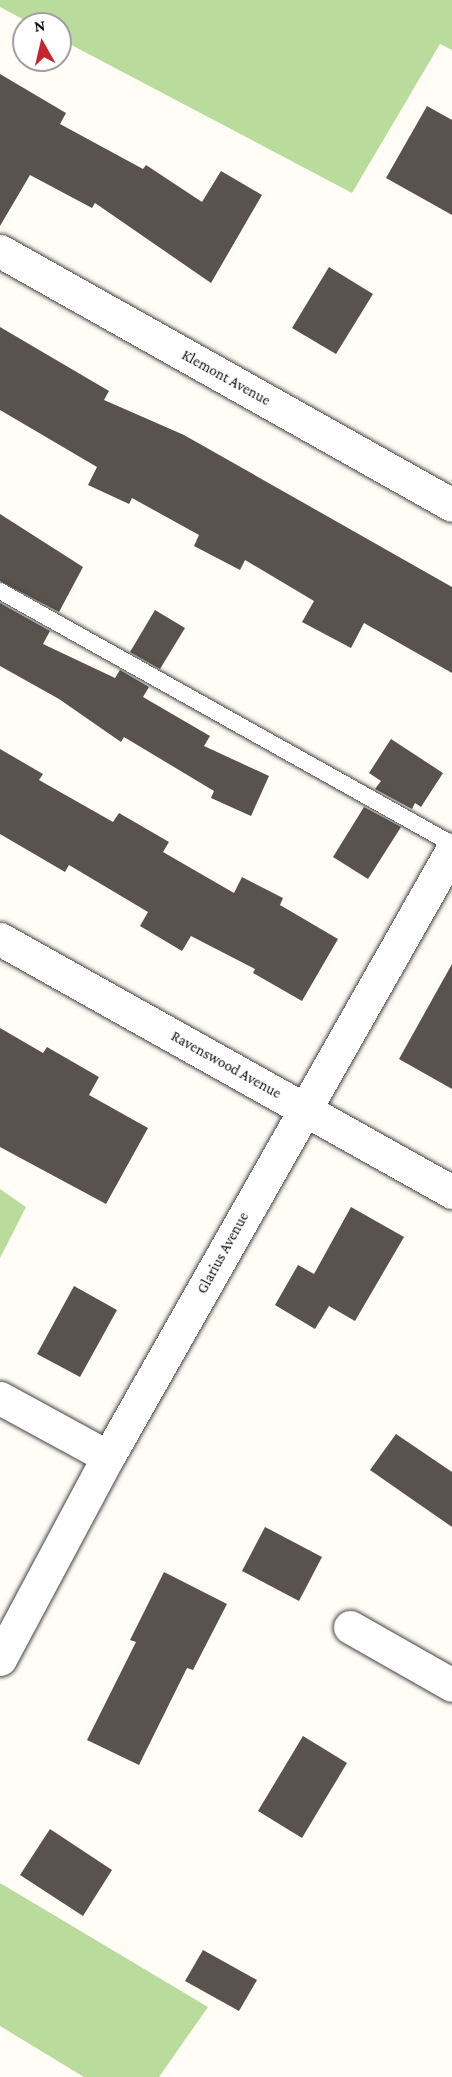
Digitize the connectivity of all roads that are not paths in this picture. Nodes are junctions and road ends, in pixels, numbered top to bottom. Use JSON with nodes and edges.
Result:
{"nodes":[{"id":1,"x":0,"y":251,"type":"edge"},
{"id":2,"x":452,"y":505,"type":"edge"},
{"id":3,"x":0,"y":591,"type":"edge"},
{"id":4,"x":452,"y":844,"type":"edge"},
{"id":5,"x":452,"y":850,"type":"edge"},
{"id":6,"x":0,"y":939,"type":"edge"},
{"id":7,"x":305,"y":1109,"type":"junction"},
{"id":8,"x":452,"y":1192,"type":"edge"},
{"id":9,"x":0,"y":1398,"type":"edge"},
{"id":10,"x":108,"y":1457,"type":"junction"},
{"id":11,"x":350,"y":1627,"type":"dead end"},
{"id":12,"x":0,"y":1659,"type":"edge"},
{"id":13,"x":452,"y":1685,"type":"edge"}],
"edges":[{"from":1,"to":2,"type":"street","name":"Klemont Avenue"},
{"from":3,"to":4,"type":"lane"},
{"from":5,"to":7,"type":"street","name":"Glarius Avenue"},
{"from":6,"to":7,"type":"street","name":"Ravenswood Avenue"},
{"from":7,"to":8,"type":"street","name":"Ravenswood Avenue"},
{"from":7,"to":10,"type":"street","name":"Glarius Avenue"},
{"from":9,"to":10,"type":"street"},
{"from":10,"to":12,"type":"street","name":"Glarius Avenue"},
{"from":11,"to":13,"type":"street"}]}
